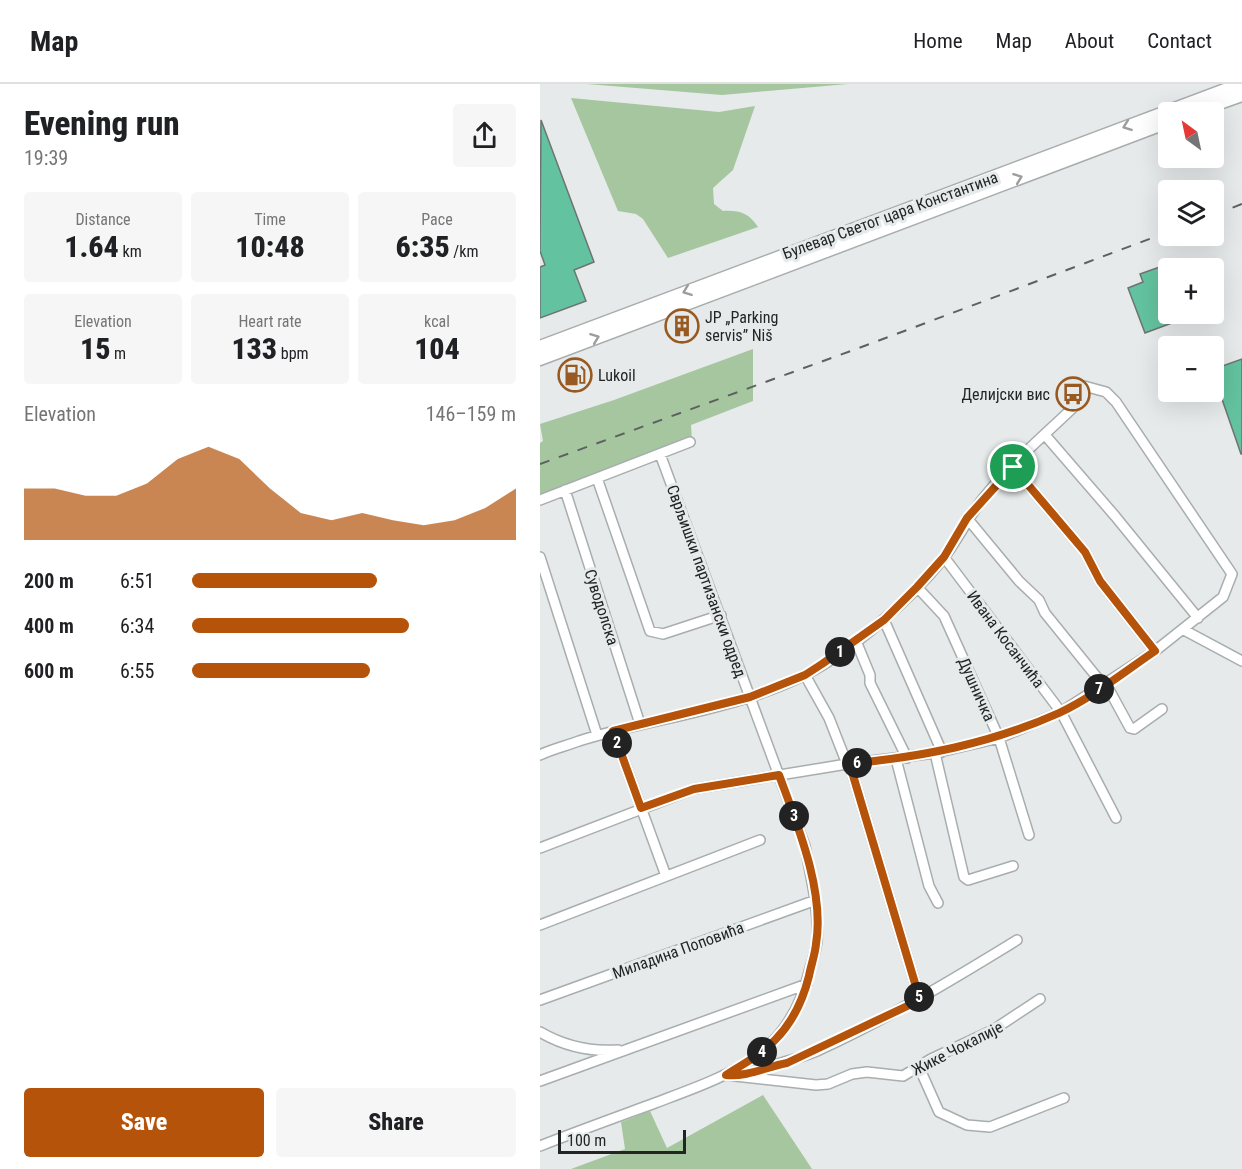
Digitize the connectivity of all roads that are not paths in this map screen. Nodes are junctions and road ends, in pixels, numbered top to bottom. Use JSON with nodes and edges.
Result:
{"nodes":[{"id":1,"x":1241,"y":84,"type":"edge"},
{"id":2,"x":1242,"y":95,"type":"edge"},
{"id":3,"x":1222,"y":102,"type":"edge"},
{"id":4,"x":1158,"y":126,"type":"edge"},
{"id":5,"x":540,"y":347,"type":"edge"},
{"id":6,"x":540,"y":359,"type":"edge"},
{"id":7,"x":1045,"y":435,"type":"junction"},
{"id":8,"x":690,"y":442,"type":"dead end"},
{"id":9,"x":660,"y":454,"type":"junction"},
{"id":10,"x":1013,"y":467,"type":"junction"},
{"id":11,"x":597,"y":478,"type":"junction"},
{"id":12,"x":565,"y":490,"type":"junction"},
{"id":13,"x":540,"y":500,"type":"edge"},
{"id":14,"x":967,"y":518,"type":"junction"},
{"id":15,"x":540,"y":557,"type":"edge"},
{"id":16,"x":944,"y":557,"type":"junction"},
{"id":17,"x":917,"y":587,"type":"junction"},
{"id":18,"x":721,"y":615,"type":"junction"},
{"id":19,"x":1198,"y":618,"type":"junction"},
{"id":20,"x":884,"y":620,"type":"junction"},
{"id":21,"x":1184,"y":630,"type":"junction"},
{"id":22,"x":856,"y":641,"type":"junction"},
{"id":23,"x":1155,"y":651,"type":"junction"},
{"id":24,"x":1242,"y":661,"type":"edge"},
{"id":25,"x":805,"y":675,"type":"junction"},
{"id":26,"x":1105,"y":685,"type":"junction"},
{"id":27,"x":750,"y":697,"type":"junction"},
{"id":28,"x":1162,"y":709,"type":"dead end"},
{"id":29,"x":1061,"y":712,"type":"junction"},
{"id":30,"x":640,"y":724,"type":"junction"},
{"id":31,"x":613,"y":731,"type":"junction"},
{"id":32,"x":597,"y":735,"type":"junction"},
{"id":33,"x":999,"y":738,"type":"junction"},
{"id":34,"x":540,"y":742,"type":"edge"},
{"id":35,"x":938,"y":753,"type":"junction"},
{"id":36,"x":542,"y":754,"type":"edge"},
{"id":37,"x":907,"y":758,"type":"junction"},
{"id":38,"x":896,"y":759,"type":"junction"},
{"id":39,"x":847,"y":764,"type":"junction"},
{"id":40,"x":779,"y":775,"type":"junction"},
{"id":41,"x":641,"y":808,"type":"junction"},
{"id":42,"x":1116,"y":818,"type":"dead end"},
{"id":43,"x":1029,"y":835,"type":"dead end"},
{"id":44,"x":760,"y":840,"type":"dead end"},
{"id":45,"x":540,"y":848,"type":"edge"},
{"id":46,"x":1013,"y":866,"type":"dead end"},
{"id":47,"x":666,"y":876,"type":"junction"},
{"id":48,"x":816,"y":900,"type":"junction"},
{"id":49,"x":938,"y":903,"type":"dead end"},
{"id":50,"x":540,"y":925,"type":"edge"},
{"id":51,"x":1017,"y":940,"type":"dead end"},
{"id":52,"x":807,"y":984,"type":"junction"},
{"id":53,"x":1040,"y":999,"type":"dead end"},
{"id":54,"x":540,"y":1000,"type":"edge"},
{"id":55,"x":920,"y":1000,"type":"junction"},
{"id":56,"x":540,"y":1032,"type":"edge"},
{"id":57,"x":633,"y":1049,"type":"junction"},
{"id":58,"x":919,"y":1066,"type":"junction"},
{"id":59,"x":726,"y":1075,"type":"junction"},
{"id":60,"x":743,"y":1076,"type":"junction"},
{"id":61,"x":540,"y":1081,"type":"edge"},
{"id":62,"x":1064,"y":1098,"type":"dead end"},
{"id":63,"x":540,"y":1146,"type":"edge"}],
"edges":[{"from":1,"to":5,"type":"main road","name":"Булевар Светог цара Константина","one_way":true},
{"from":2,"to":3,"type":"main road"},
{"from":6,"to":4,"type":"main road","name":"Булевар Светог цара Константина","one_way":true},
{"from":7,"to":10,"type":"street"},
{"from":7,"to":19,"type":"street"},
{"from":7,"to":19,"type":"street"},
{"from":8,"to":9,"type":"street"},
{"from":9,"to":11,"type":"street"},
{"from":9,"to":18,"type":"street","name":"Сврљишки партизански одред"},
{"from":10,"to":14,"type":"street"},
{"from":10,"to":23,"type":"street"},
{"from":11,"to":12,"type":"street"},
{"from":11,"to":18,"type":"street"},
{"from":12,"to":13,"type":"street"},
{"from":12,"to":30,"type":"street","name":"Суводолска"},
{"from":14,"to":16,"type":"street"},
{"from":14,"to":26,"type":"street"},
{"from":15,"to":32,"type":"street"},
{"from":16,"to":17,"type":"street"},
{"from":16,"to":29,"type":"street","name":"Ивана Косанчића"},
{"from":17,"to":20,"type":"street"},
{"from":17,"to":33,"type":"street","name":"Душничка"},
{"from":18,"to":27,"type":"street","name":"Сврљишки партизански одред"},
{"from":19,"to":21,"type":"street"},
{"from":20,"to":22,"type":"street"},
{"from":20,"to":35,"type":"street"},
{"from":21,"to":23,"type":"street"},
{"from":21,"to":24,"type":"street"},
{"from":22,"to":25,"type":"street"},
{"from":22,"to":37,"type":"street"},
{"from":23,"to":26,"type":"street"},
{"from":25,"to":27,"type":"street"},
{"from":25,"to":39,"type":"street"},
{"from":26,"to":28,"type":"street"},
{"from":26,"to":29,"type":"street"},
{"from":27,"to":30,"type":"street"},
{"from":27,"to":40,"type":"street","name":"Сврљишки партизански одред"},
{"from":29,"to":33,"type":"street"},
{"from":29,"to":42,"type":"street","name":"Ивана Косанчића"},
{"from":30,"to":31,"type":"street"},
{"from":31,"to":32,"type":"street"},
{"from":31,"to":41,"type":"street"},
{"from":32,"to":36,"type":"street"},
{"from":33,"to":35,"type":"street"},
{"from":33,"to":43,"type":"street","name":"Душничка"},
{"from":34,"to":36,"type":"street"},
{"from":35,"to":37,"type":"street"},
{"from":35,"to":46,"type":"street"},
{"from":37,"to":38,"type":"street"},
{"from":38,"to":39,"type":"street"},
{"from":38,"to":49,"type":"street"},
{"from":39,"to":40,"type":"street"},
{"from":39,"to":55,"type":"street"},
{"from":40,"to":41,"type":"street"},
{"from":40,"to":48,"type":"street","name":"Сврљишки партизански одред"},
{"from":41,"to":45,"type":"street"},
{"from":41,"to":47,"type":"street"},
{"from":44,"to":47,"type":"street"},
{"from":47,"to":50,"type":"street"},
{"from":48,"to":52,"type":"street","name":"Сврљишки партизански одред"},
{"from":48,"to":54,"type":"street","name":"Миладина Поповића"},
{"from":51,"to":55,"type":"street"},
{"from":52,"to":57,"type":"street"},
{"from":52,"to":59,"type":"street","name":"Сврљишки партизански одред"},
{"from":53,"to":58,"type":"street","name":"Жике Чокалије"},
{"from":55,"to":60,"type":"street"},
{"from":56,"to":57,"type":"street"},
{"from":57,"to":61,"type":"street"},
{"from":58,"to":60,"type":"street","name":"Жике Чокалије"},
{"from":58,"to":62,"type":"street"},
{"from":59,"to":60,"type":"street","name":"Жике Чокалије"},
{"from":59,"to":63,"type":"street","name":"Сврљишки партизански одред"}]}
